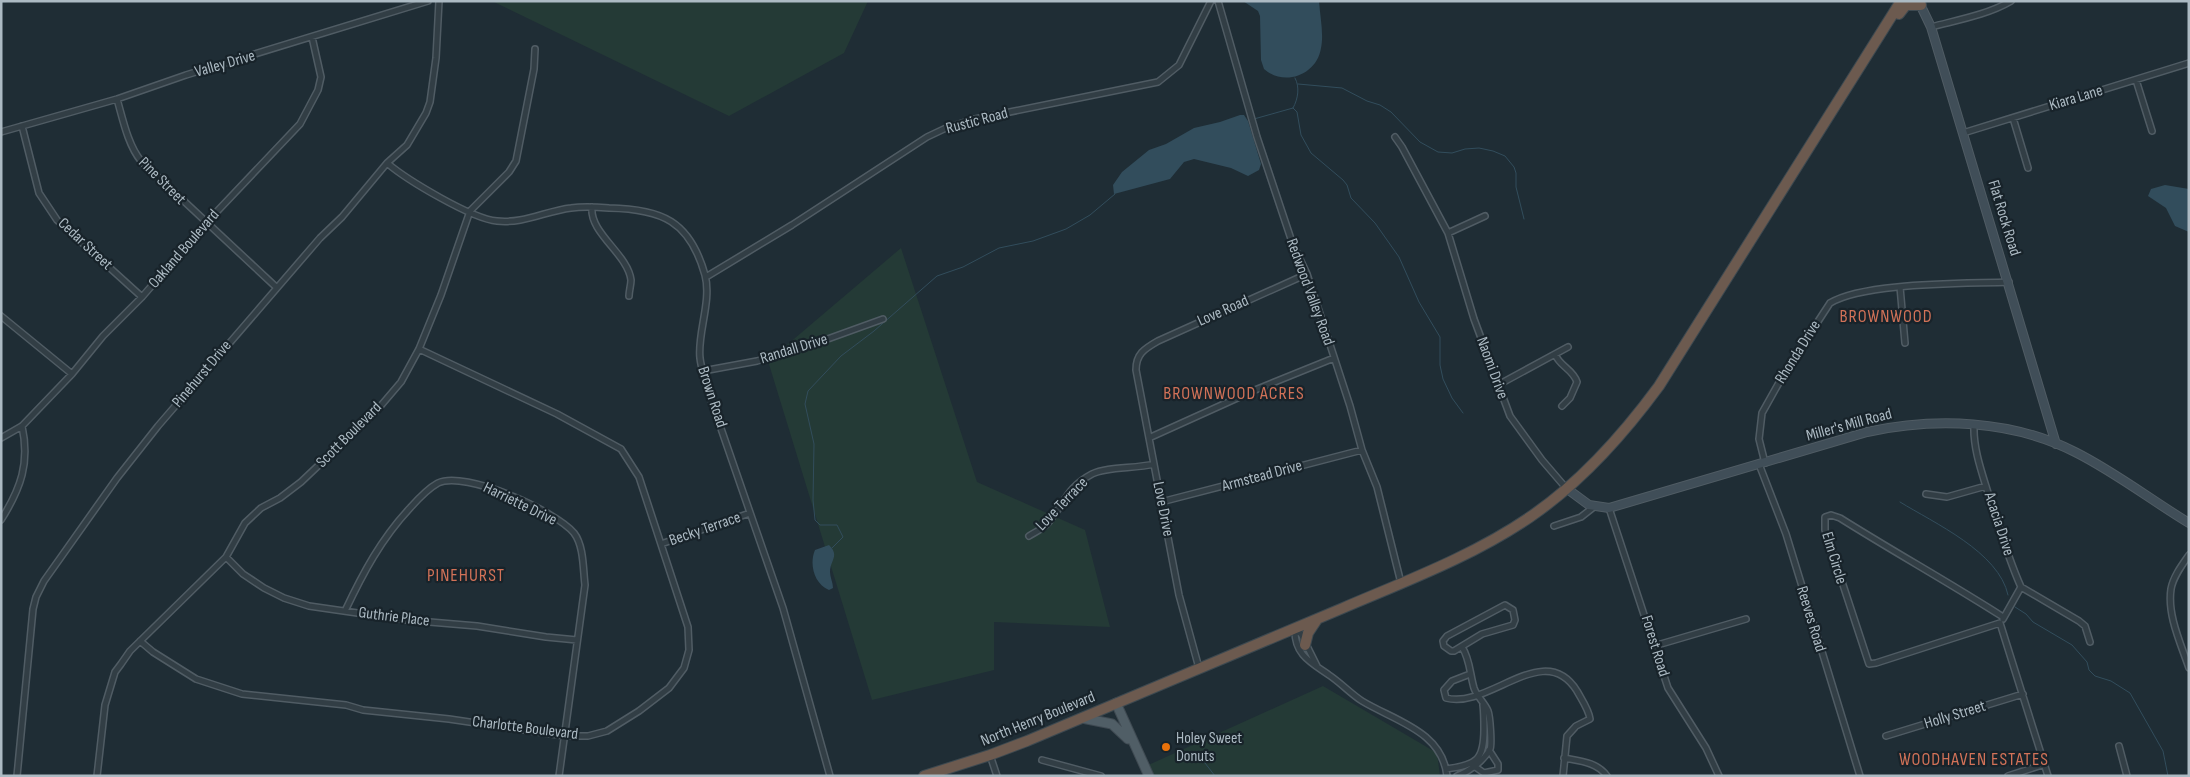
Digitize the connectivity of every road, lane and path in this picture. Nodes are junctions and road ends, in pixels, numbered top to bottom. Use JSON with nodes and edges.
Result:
{"nodes":[{"id":1,"x":428,"y":1,"type":"edge"},
{"id":2,"x":439,"y":1,"type":"edge"},
{"id":3,"x":1211,"y":1,"type":"edge"},
{"id":4,"x":1218,"y":1,"type":"edge"},
{"id":5,"x":1901,"y":1,"type":"edge"},
{"id":6,"x":2011,"y":1,"type":"edge"},
{"id":7,"x":1920,"y":3,"type":"edge"},
{"id":8,"x":1892,"y":18,"type":"junction"},
{"id":9,"x":1931,"y":27,"type":"junction"},
{"id":10,"x":312,"y":37,"type":"junction"},
{"id":11,"x":535,"y":49,"type":"dead end"},
{"id":12,"x":2189,"y":63,"type":"edge"},
{"id":13,"x":2136,"y":80,"type":"junction"},
{"id":14,"x":117,"y":99,"type":"junction"},
{"id":15,"x":2013,"y":118,"type":"junction"},
{"id":16,"x":22,"y":126,"type":"junction"},
{"id":17,"x":2152,"y":131,"type":"dead end"},
{"id":18,"x":1,"y":132,"type":"edge"},
{"id":19,"x":1963,"y":133,"type":"junction"},
{"id":20,"x":1395,"y":137,"type":"dead end"},
{"id":21,"x":387,"y":163,"type":"junction"},
{"id":22,"x":2028,"y":168,"type":"dead end"},
{"id":23,"x":592,"y":207,"type":"junction"},
{"id":24,"x":470,"y":211,"type":"junction"},
{"id":25,"x":1485,"y":216,"type":"dead end"},
{"id":26,"x":207,"y":222,"type":"junction"},
{"id":27,"x":1448,"y":232,"type":"junction"},
{"id":28,"x":1307,"y":274,"type":"junction"},
{"id":29,"x":706,"y":277,"type":"junction"},
{"id":30,"x":2009,"y":282,"type":"junction"},
{"id":31,"x":276,"y":287,"type":"junction"},
{"id":32,"x":1900,"y":287,"type":"junction"},
{"id":33,"x":629,"y":296,"type":"dead end"},
{"id":34,"x":142,"y":297,"type":"junction"},
{"id":35,"x":1,"y":316,"type":"edge"},
{"id":36,"x":883,"y":318,"type":"dead end"},
{"id":37,"x":1905,"y":343,"type":"dead end"},
{"id":38,"x":1568,"y":347,"type":"dead end"},
{"id":39,"x":419,"y":349,"type":"junction"},
{"id":40,"x":1142,"y":352,"type":"joint"},
{"id":41,"x":1555,"y":354,"type":"junction"},
{"id":42,"x":1334,"y":358,"type":"junction"},
{"id":43,"x":703,"y":371,"type":"junction"},
{"id":44,"x":72,"y":374,"type":"junction"},
{"id":45,"x":1498,"y":385,"type":"junction"},
{"id":46,"x":1562,"y":406,"type":"dead end"},
{"id":47,"x":1974,"y":425,"type":"junction"},
{"id":48,"x":22,"y":426,"type":"junction"},
{"id":49,"x":1150,"y":437,"type":"junction"},
{"id":50,"x":1,"y":438,"type":"edge"},
{"id":51,"x":2056,"y":444,"type":"junction"},
{"id":52,"x":1362,"y":450,"type":"junction"},
{"id":53,"x":1154,"y":464,"type":"junction"},
{"id":54,"x":1762,"y":464,"type":"junction"},
{"id":55,"x":1986,"y":486,"type":"junction"},
{"id":56,"x":1566,"y":488,"type":"junction"},
{"id":57,"x":1926,"y":494,"type":"dead end"},
{"id":58,"x":1161,"y":502,"type":"junction"},
{"id":59,"x":1595,"y":506,"type":"junction"},
{"id":60,"x":1609,"y":508,"type":"junction"},
{"id":61,"x":750,"y":513,"type":"junction"},
{"id":62,"x":1,"y":520,"type":"edge"},
{"id":63,"x":2189,"y":523,"type":"edge"},
{"id":64,"x":1554,"y":526,"type":"dead end"},
{"id":65,"x":1029,"y":536,"type":"dead end"},
{"id":66,"x":661,"y":544,"type":"junction"},
{"id":67,"x":2189,"y":554,"type":"edge"},
{"id":68,"x":226,"y":556,"type":"junction"},
{"id":69,"x":1401,"y":583,"type":"junction"},
{"id":70,"x":2021,"y":587,"type":"junction"},
{"id":71,"x":345,"y":611,"type":"junction"},
{"id":72,"x":2004,"y":617,"type":"junction"},
{"id":73,"x":1318,"y":619,"type":"junction"},
{"id":74,"x":1746,"y":619,"type":"dead end"},
{"id":75,"x":2000,"y":623,"type":"junction"},
{"id":76,"x":1295,"y":629,"type":"junction"},
{"id":77,"x":577,"y":640,"type":"junction"},
{"id":78,"x":140,"y":641,"type":"junction"},
{"id":79,"x":2090,"y":642,"type":"dead end"},
{"id":80,"x":1305,"y":645,"type":"junction"},
{"id":81,"x":2189,"y":645,"type":"edge"},
{"id":82,"x":1654,"y":646,"type":"junction"},
{"id":83,"x":1462,"y":647,"type":"junction"},
{"id":84,"x":2182,"y":648,"type":"junction"},
{"id":85,"x":1199,"y":667,"type":"junction"},
{"id":86,"x":1317,"y":667,"type":"junction"},
{"id":87,"x":2189,"y":668,"type":"edge"},
{"id":88,"x":1470,"y":674,"type":"junction"},
{"id":89,"x":2023,"y":694,"type":"junction"},
{"id":90,"x":1477,"y":695,"type":"junction"},
{"id":91,"x":1116,"y":703,"type":"junction"},
{"id":92,"x":1483,"y":704,"type":"junction"},
{"id":93,"x":1082,"y":718,"type":"junction"},
{"id":94,"x":565,"y":736,"type":"junction"},
{"id":95,"x":1886,"y":736,"type":"dead end"},
{"id":96,"x":1133,"y":744,"type":"junction"},
{"id":97,"x":2119,"y":746,"type":"dead end"},
{"id":98,"x":1489,"y":750,"type":"junction"},
{"id":99,"x":990,"y":755,"type":"junction"},
{"id":100,"x":1564,"y":758,"type":"junction"},
{"id":101,"x":1042,"y":760,"type":"dead end"},
{"id":102,"x":2045,"y":764,"type":"junction"},
{"id":103,"x":1474,"y":766,"type":"junction"},
{"id":104,"x":1446,"y":769,"type":"junction"},
{"id":105,"x":17,"y":776,"type":"edge"},
{"id":106,"x":97,"y":776,"type":"edge"},
{"id":107,"x":559,"y":776,"type":"edge"},
{"id":108,"x":830,"y":776,"type":"edge"},
{"id":109,"x":924,"y":776,"type":"edge"},
{"id":110,"x":997,"y":776,"type":"edge"},
{"id":111,"x":1101,"y":776,"type":"edge"},
{"id":112,"x":1148,"y":776,"type":"edge"},
{"id":113,"x":1447,"y":776,"type":"edge"},
{"id":114,"x":1457,"y":776,"type":"edge"},
{"id":115,"x":1563,"y":776,"type":"edge"},
{"id":116,"x":1607,"y":776,"type":"edge"},
{"id":117,"x":1719,"y":776,"type":"edge"},
{"id":118,"x":1860,"y":776,"type":"edge"},
{"id":119,"x":2008,"y":776,"type":"edge"},
{"id":120,"x":2048,"y":776,"type":"edge"},
{"id":121,"x":2127,"y":776,"type":"edge"}],
"edges":[{"from":1,"to":10,"type":"street","name":"Valley Drive"},
{"from":2,"to":21,"type":"street","name":"Pinehurst Drive"},
{"from":3,"to":29,"type":"street","name":"Rustic Road"},
{"from":4,"to":28,"type":"street","name":"Redwood Valley Road"},
{"from":5,"to":8,"type":"highway"},
{"from":6,"to":9,"type":"street"},
{"from":7,"to":8,"type":"highway"},
{"from":7,"to":9,"type":"street","name":"Flat Rock Road"},
{"from":8,"to":56,"type":"highway"},
{"from":9,"to":19,"type":"street","name":"Flat Rock Road"},
{"from":10,"to":14,"type":"street","name":"Valley Drive"},
{"from":10,"to":26,"type":"street","name":"Oakland Boulevard"},
{"from":11,"to":24,"type":"street","name":"Scott Boulevard"},
{"from":12,"to":13,"type":"street","name":"Kiara Lane"},
{"from":13,"to":15,"type":"street","name":"Kiara Lane"},
{"from":13,"to":17,"type":"street"},
{"from":14,"to":16,"type":"street","name":"Valley Drive"},
{"from":14,"to":26,"type":"street","name":"Pine Street"},
{"from":15,"to":19,"type":"street","name":"Kiara Lane"},
{"from":15,"to":22,"type":"street"},
{"from":16,"to":18,"type":"street","name":"Valley Drive"},
{"from":16,"to":34,"type":"street","name":"Cedar Street"},
{"from":19,"to":30,"type":"street","name":"Flat Rock Road"},
{"from":20,"to":27,"type":"street","name":"Naomi Drive"},
{"from":21,"to":24,"type":"street","name":"Brown Road"},
{"from":21,"to":31,"type":"street","name":"Pinehurst Drive"},
{"from":23,"to":24,"type":"street","name":"Brown Road"},
{"from":23,"to":29,"type":"street","name":"Brown Road"},
{"from":23,"to":33,"type":"street"},
{"from":24,"to":39,"type":"street","name":"Scott Boulevard"},
{"from":25,"to":27,"type":"street"},
{"from":26,"to":31,"type":"street","name":"Pine Street"},
{"from":26,"to":34,"type":"street","name":"Oakland Boulevard"},
{"from":27,"to":45,"type":"street","name":"Naomi Drive"},
{"from":28,"to":40,"type":"street","name":"Love Road"},
{"from":28,"to":42,"type":"street","name":"Redwood Valley Road"},
{"from":29,"to":43,"type":"street","name":"Brown Road"},
{"from":30,"to":32,"type":"street","name":"Rhonda Drive"},
{"from":30,"to":51,"type":"street","name":"Flat Rock Road"},
{"from":31,"to":105,"type":"street","name":"Pinehurst Drive"},
{"from":32,"to":37,"type":"street"},
{"from":32,"to":54,"type":"street","name":"Rhonda Drive"},
{"from":34,"to":44,"type":"street","name":"Oakland Boulevard"},
{"from":35,"to":44,"type":"street"},
{"from":36,"to":43,"type":"street","name":"Randall Drive"},
{"from":38,"to":41,"type":"street"},
{"from":39,"to":66,"type":"street","name":"Charlotte Boulevard"},
{"from":39,"to":68,"type":"street","name":"Scott Boulevard"},
{"from":40,"to":49,"type":"street","name":"Love Drive"},
{"from":41,"to":45,"type":"street"},
{"from":41,"to":46,"type":"street"},
{"from":42,"to":49,"type":"street"},
{"from":42,"to":52,"type":"street","name":"Redwood Valley Road"},
{"from":43,"to":61,"type":"street","name":"Brown Road"},
{"from":44,"to":48,"type":"street","name":"Oakland Boulevard"},
{"from":45,"to":56,"type":"street","name":"Naomi Drive"},
{"from":47,"to":51,"type":"street","name":"Miller's Mill Road"},
{"from":47,"to":54,"type":"street","name":"Miller's Mill Road"},
{"from":47,"to":55,"type":"street","name":"Acacia Drive"},
{"from":48,"to":50,"type":"street","name":"Oakland Boulevard"},
{"from":48,"to":62,"type":"street"},
{"from":49,"to":53,"type":"street","name":"Love Drive"},
{"from":51,"to":63,"type":"street","name":"Miller's Mill Road"},
{"from":52,"to":58,"type":"street","name":"Armstead Drive"},
{"from":52,"to":69,"type":"street","name":"Redwood Valley Road"},
{"from":53,"to":58,"type":"street","name":"Love Drive"},
{"from":53,"to":65,"type":"street","name":"Love Terrace"},
{"from":54,"to":60,"type":"street","name":"Miller's Mill Road"},
{"from":54,"to":118,"type":"street","name":"Reeves Road"},
{"from":55,"to":57,"type":"street"},
{"from":55,"to":70,"type":"street","name":"Acacia Drive"},
{"from":56,"to":59,"type":"street","name":"Miller's Mill Road"},
{"from":56,"to":69,"type":"highway"},
{"from":58,"to":85,"type":"street","name":"Love Drive"},
{"from":59,"to":60,"type":"street","name":"Miller's Mill Road"},
{"from":59,"to":64,"type":"street"},
{"from":60,"to":82,"type":"street","name":"Forest Road"},
{"from":61,"to":66,"type":"street","name":"Becky Terrace"},
{"from":61,"to":108,"type":"street","name":"Brown Road"},
{"from":66,"to":94,"type":"street","name":"Charlotte Boulevard"},
{"from":67,"to":84,"type":"street"},
{"from":68,"to":71,"type":"street","name":"Guthrie Place"},
{"from":68,"to":78,"type":"street","name":"Scott Boulevard"},
{"from":69,"to":73,"type":"highway"},
{"from":70,"to":72,"type":"street"},
{"from":70,"to":79,"type":"street"},
{"from":71,"to":77,"type":"street","name":"Guthrie Place"},
{"from":71,"to":77,"type":"street","name":"Harriette Drive"},
{"from":72,"to":75,"type":"street"},
{"from":72,"to":75,"type":"street","name":"Elm Circle"},
{"from":73,"to":76,"type":"highway"},
{"from":73,"to":80,"type":"highway"},
{"from":74,"to":82,"type":"street"},
{"from":75,"to":89,"type":"street"},
{"from":76,"to":80,"type":"street"},
{"from":76,"to":85,"type":"highway"},
{"from":76,"to":86,"type":"street"},
{"from":77,"to":94,"type":"street","name":"Harriette Drive"},
{"from":78,"to":94,"type":"street","name":"Charlotte Boulevard"},
{"from":78,"to":106,"type":"street","name":"Scott Boulevard"},
{"from":80,"to":86,"type":"street"},
{"from":81,"to":84,"type":"street"},
{"from":82,"to":117,"type":"street","name":"Forest Road"},
{"from":83,"to":83,"type":"street"},
{"from":83,"to":88,"type":"street"},
{"from":84,"to":87,"type":"street"},
{"from":85,"to":91,"type":"highway"},
{"from":86,"to":104,"type":"street"},
{"from":88,"to":90,"type":"street"},
{"from":88,"to":90,"type":"street"},
{"from":89,"to":95,"type":"street","name":"Holly Street"},
{"from":89,"to":102,"type":"street"},
{"from":90,"to":92,"type":"street"},
{"from":90,"to":100,"type":"street"},
{"from":91,"to":93,"type":"highway","name":"North Henry Boulevard"},
{"from":91,"to":96,"type":"main road","name":"North Henry Boulevard"},
{"from":92,"to":98,"type":"street"},
{"from":92,"to":104,"type":"street"},
{"from":93,"to":96,"type":"main road"},
{"from":93,"to":99,"type":"highway","name":"North Henry Boulevard"},
{"from":94,"to":107,"type":"street","name":"Harriette Drive"},
{"from":96,"to":112,"type":"main road","name":"North Henry Boulevard"},
{"from":97,"to":121,"type":"street"},
{"from":98,"to":103,"type":"street"},
{"from":98,"to":103,"type":"street"},
{"from":99,"to":109,"type":"highway","name":"North Henry Boulevard"},
{"from":99,"to":110,"type":"street"},
{"from":100,"to":115,"type":"street"},
{"from":100,"to":116,"type":"street"},
{"from":101,"to":111,"type":"street"},
{"from":102,"to":119,"type":"street"},
{"from":102,"to":120,"type":"street"},
{"from":103,"to":114,"type":"street"},
{"from":104,"to":113,"type":"street"}]}
